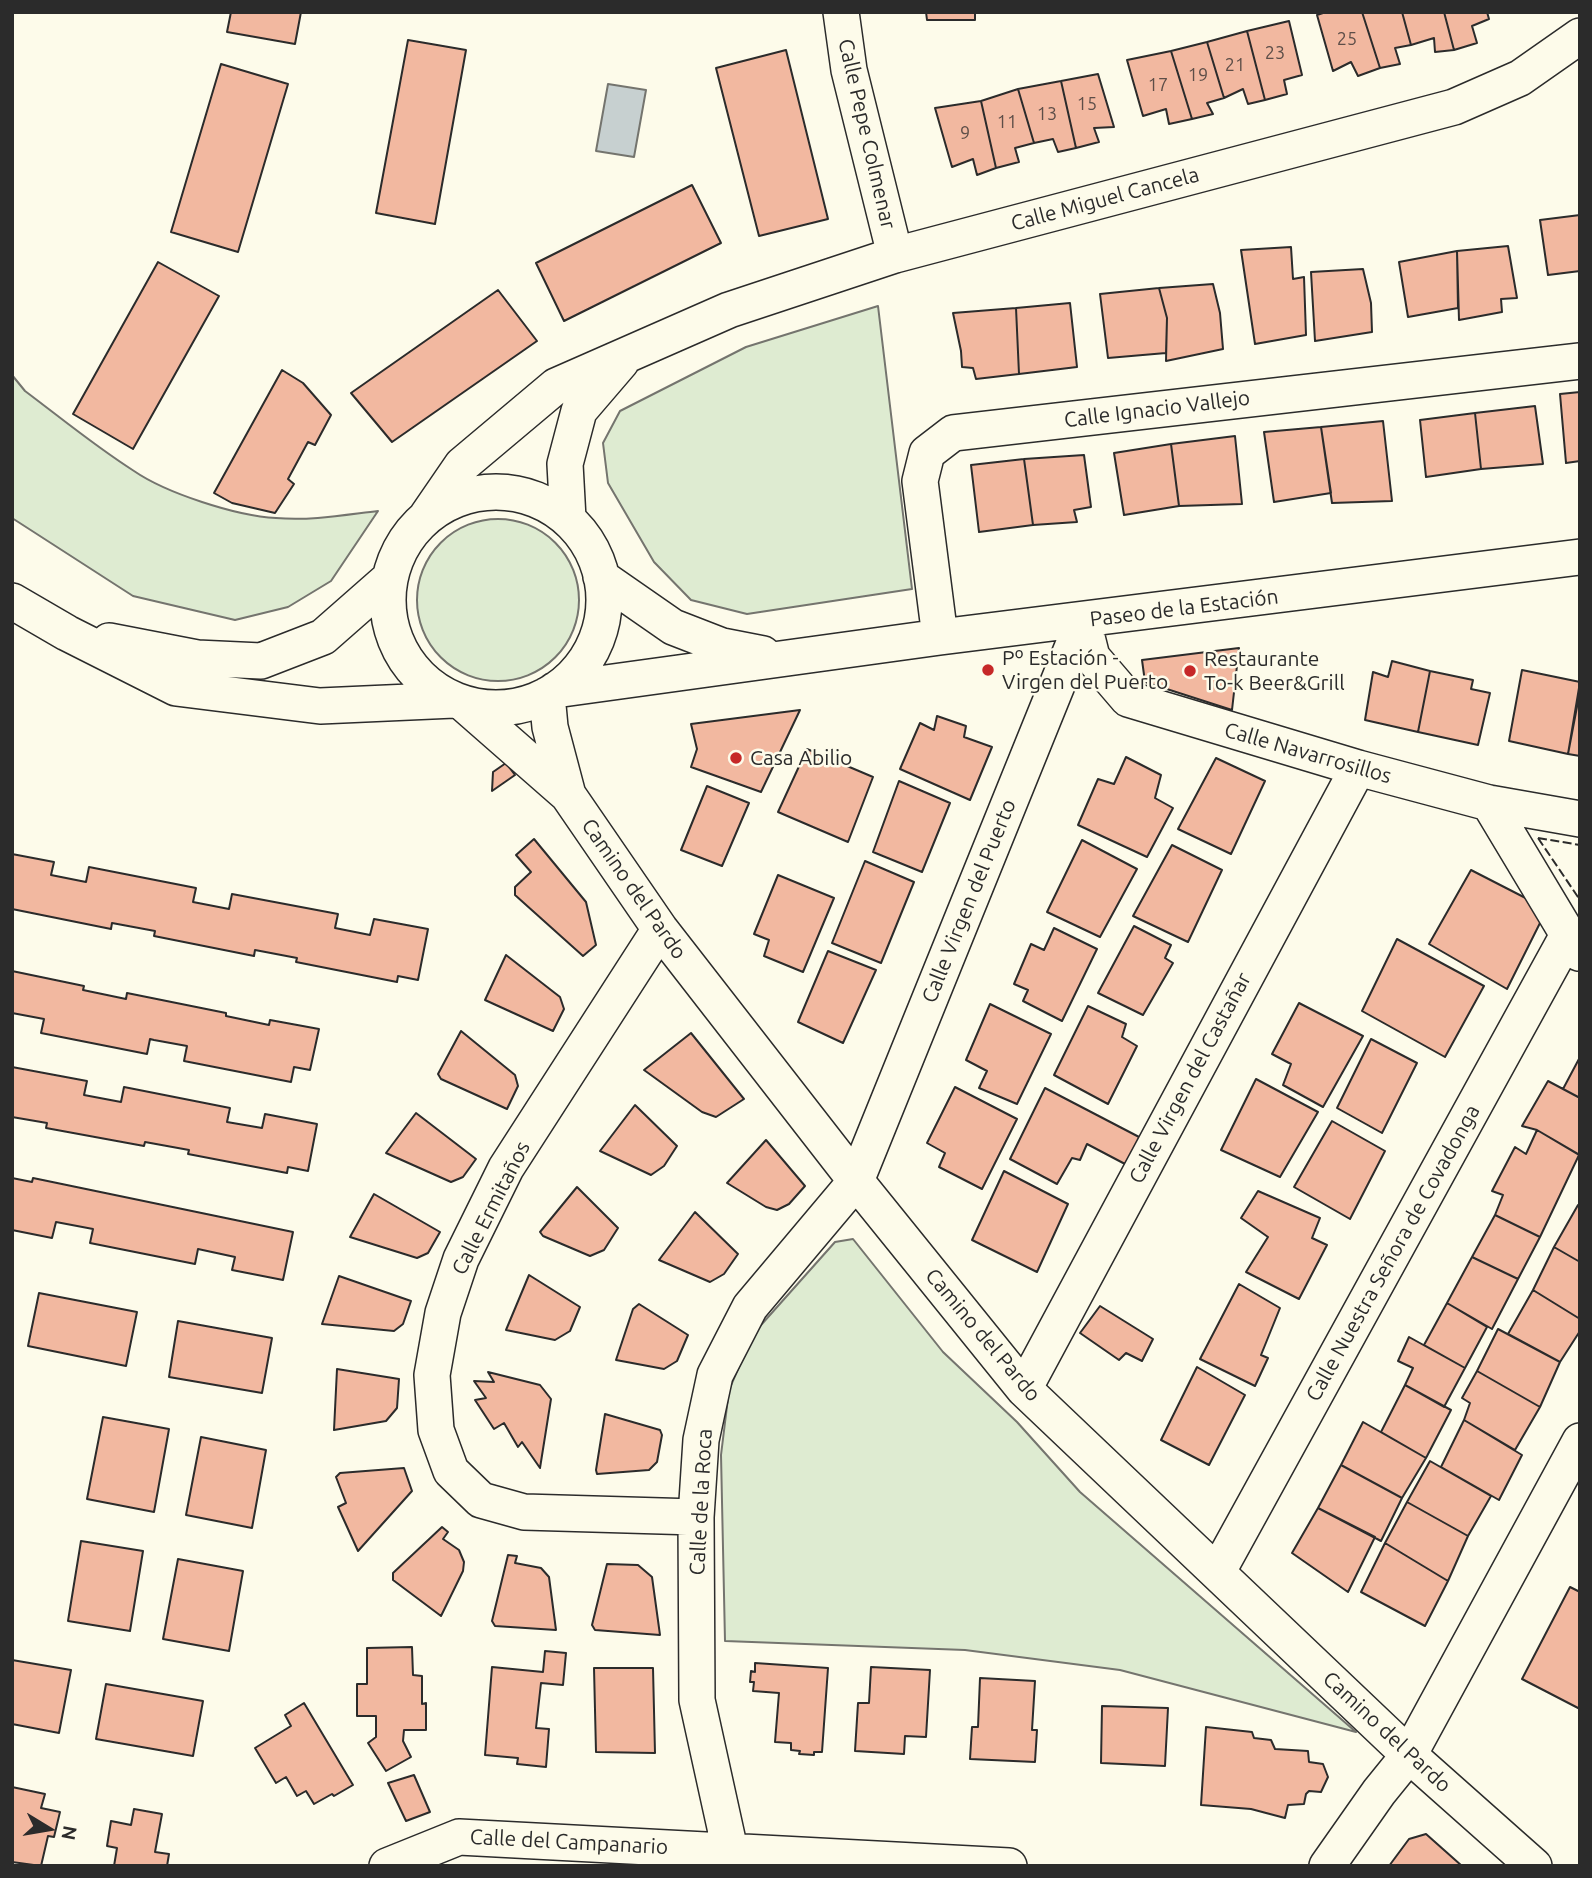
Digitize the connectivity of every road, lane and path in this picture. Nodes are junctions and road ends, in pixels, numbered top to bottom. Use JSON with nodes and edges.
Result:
{"nodes":[{"id":1,"x":841,"y":12,"type":"edge"},
{"id":2,"x":1580,"y":36,"type":"edge"},
{"id":3,"x":895,"y":255,"type":"junction"},
{"id":4,"x":625,"y":356,"type":"junction"},
{"id":5,"x":1580,"y":360,"type":"edge"},
{"id":6,"x":427,"y":516,"type":"junction"},
{"id":7,"x":568,"y":519,"type":"junction"},
{"id":8,"x":1580,"y":557,"type":"edge"},
{"id":9,"x":601,"y":577,"type":"junction"},
{"id":10,"x":389,"y":579,"type":"junction"},
{"id":11,"x":12,"y":601,"type":"edge"},
{"id":12,"x":1083,"y":621,"type":"junction"},
{"id":13,"x":67,"y":633,"type":"junction"},
{"id":14,"x":940,"y":637,"type":"junction"},
{"id":15,"x":788,"y":659,"type":"junction"},
{"id":16,"x":551,"y":693,"type":"junction"},
{"id":17,"x":459,"y":702,"type":"junction"},
{"id":18,"x":1358,"y":768,"type":"junction"},
{"id":19,"x":568,"y":795,"type":"junction"},
{"id":20,"x":1489,"y":803,"type":"junction"},
{"id":21,"x":1580,"y":819,"type":"edge"},
{"id":22,"x":660,"y":929,"type":"junction"},
{"id":23,"x":1574,"y":944,"type":"edge"},
{"id":24,"x":856,"y":1181,"type":"junction"},
{"id":25,"x":1024,"y":1389,"type":"junction"},
{"id":26,"x":1580,"y":1441,"type":"edge"},
{"id":27,"x":696,"y":1517,"type":"junction"},
{"id":28,"x":1218,"y":1571,"type":"junction"},
{"id":29,"x":1409,"y":1755,"type":"junction"},
{"id":30,"x":733,"y":1858,"type":"edge"},
{"id":31,"x":387,"y":1866,"type":"edge"},
{"id":32,"x":1009,"y":1866,"type":"edge"},
{"id":33,"x":1327,"y":1866,"type":"edge"},
{"id":34,"x":1534,"y":1866,"type":"edge"}],
"edges":[{"from":1,"to":3,"type":"street","name":"Calle Pepe Colmenar"},
{"from":2,"to":3,"type":"street","name":"Calle Miguel Cancela"},
{"from":3,"to":4,"type":"street","name":"Calle Miguel Cancela"},
{"from":4,"to":6,"type":"street","name":"Calle Miguel Cancela"},
{"from":4,"to":7,"type":"street","name":"Calle Miguel Cancela"},
{"from":5,"to":14,"type":"street","name":"Calle Ignacio Vallejo"},
{"from":6,"to":7,"type":"street"},
{"from":6,"to":10,"type":"street"},
{"from":7,"to":9,"type":"street"},
{"from":8,"to":12,"type":"street","name":"Paseo de la Estación"},
{"from":9,"to":15,"type":"street","name":"Paseo de la Estación"},
{"from":9,"to":16,"type":"street"},
{"from":10,"to":13,"type":"street"},
{"from":10,"to":17,"type":"street"},
{"from":11,"to":13,"type":"street"},
{"from":12,"to":14,"type":"street","name":"Paseo de la Estación"},
{"from":12,"to":18,"type":"street","name":"Calle Navarrosillos"},
{"from":12,"to":24,"type":"street","name":"Calle Virgen del Puerto"},
{"from":13,"to":17,"type":"street"},
{"from":14,"to":15,"type":"street","name":"Paseo de la Estación"},
{"from":15,"to":16,"type":"street","name":"Paseo de la Estación"},
{"from":16,"to":17,"type":"street"},
{"from":16,"to":19,"type":"street","name":"Camino del Pardo"},
{"from":17,"to":19,"type":"street","name":"Camino del Pardo"},
{"from":18,"to":20,"type":"street","name":"Calle Navarrosillos"},
{"from":18,"to":25,"type":"street","name":"Calle Virgen del Castañar"},
{"from":19,"to":22,"type":"street","name":"Camino del Pardo"},
{"from":20,"to":21,"type":"street","name":"Calle Navarrosillos"},
{"from":20,"to":23,"type":"street"},
{"from":22,"to":24,"type":"street","name":"Camino del Pardo"},
{"from":22,"to":27,"type":"street","name":"Calle Ermitaños"},
{"from":23,"to":28,"type":"street","name":"Calle Nuestra Señora de Covadonga"},
{"from":24,"to":25,"type":"street","name":"Camino del Pardo"},
{"from":24,"to":27,"type":"street","name":"Calle de la Roca"},
{"from":25,"to":28,"type":"street","name":"Camino del Pardo"},
{"from":26,"to":29,"type":"street"},
{"from":27,"to":30,"type":"street","name":"Calle de la Roca"},
{"from":28,"to":29,"type":"street","name":"Camino del Pardo"},
{"from":29,"to":33,"type":"street"},
{"from":29,"to":34,"type":"street","name":"Camino del Pardo"},
{"from":30,"to":31,"type":"street","name":"Calle del Campanario"},
{"from":30,"to":32,"type":"street","name":"Calle del Campanario"}]}
